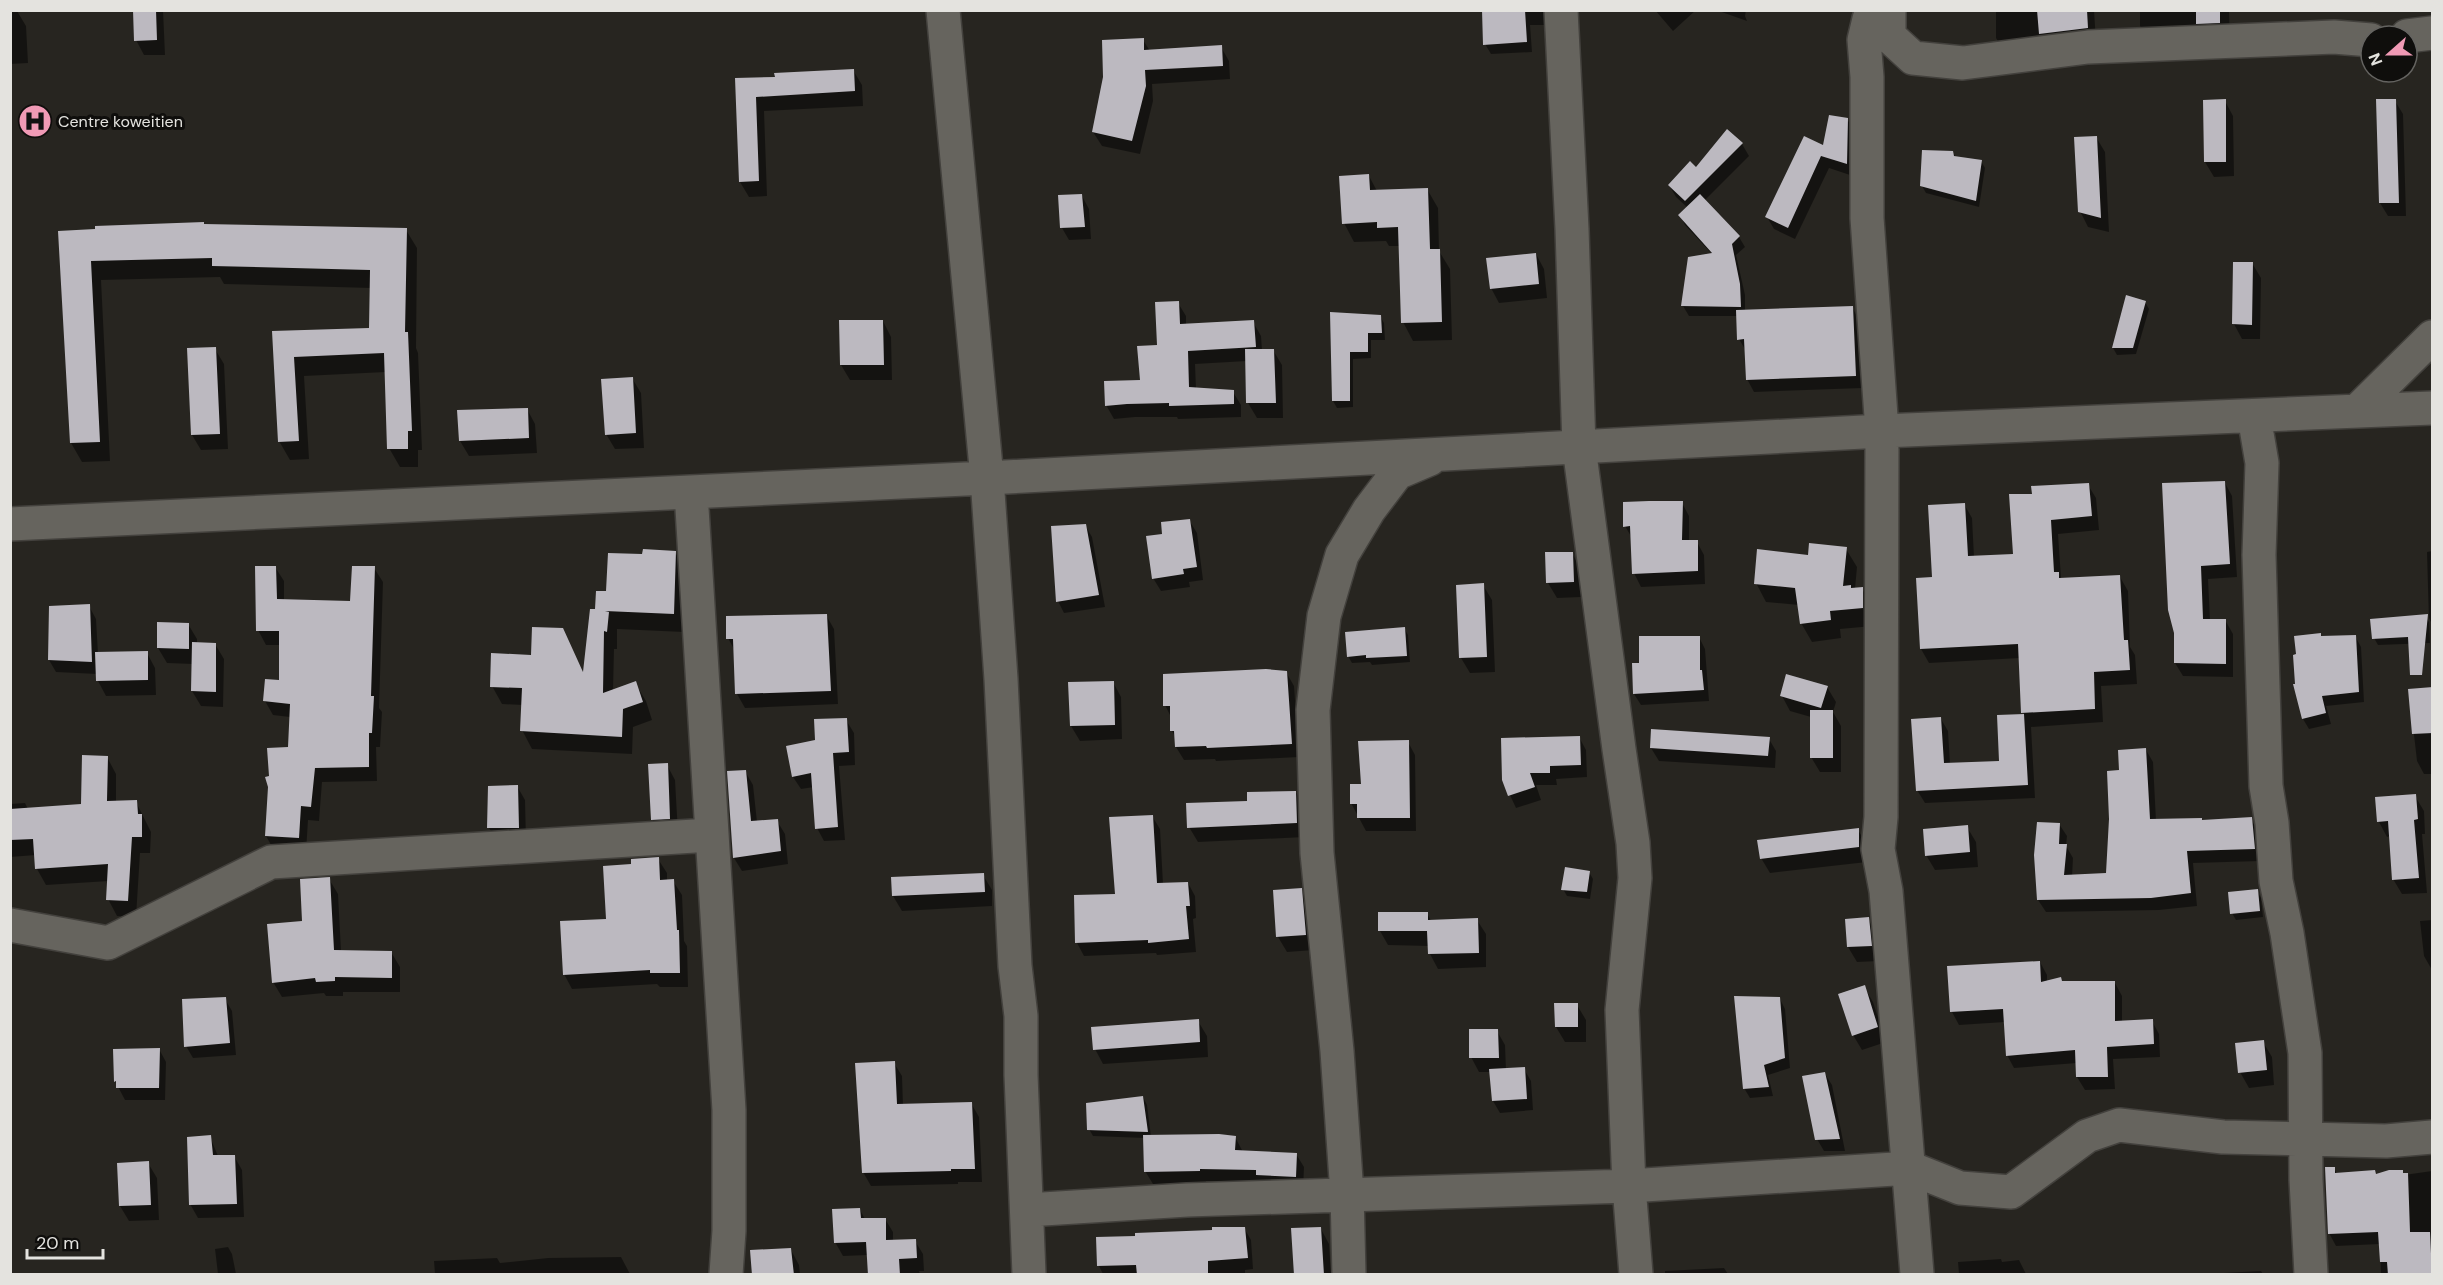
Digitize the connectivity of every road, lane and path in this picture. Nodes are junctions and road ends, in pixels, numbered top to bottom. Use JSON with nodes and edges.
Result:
{"nodes":[{"id":1,"x":943,"y":10,"type":"edge"},
{"id":2,"x":1560,"y":10,"type":"edge"},
{"id":3,"x":1875,"y":10,"type":"edge"},
{"id":4,"x":1889,"y":10,"type":"edge"},
{"id":5,"x":2359,"y":39,"type":"edge"},
{"id":6,"x":2433,"y":337,"type":"edge"},
{"id":7,"x":2433,"y":408,"type":"edge"},
{"id":8,"x":2357,"y":411,"type":"junction"},
{"id":9,"x":2254,"y":416,"type":"junction"},
{"id":10,"x":1882,"y":431,"type":"junction"},
{"id":11,"x":1579,"y":447,"type":"junction"},
{"id":12,"x":1441,"y":454,"type":"junction"},
{"id":13,"x":987,"y":478,"type":"junction"},
{"id":14,"x":691,"y":492,"type":"junction"},
{"id":15,"x":10,"y":524,"type":"edge"},
{"id":16,"x":711,"y":835,"type":"junction"},
{"id":17,"x":10,"y":925,"type":"edge"},
{"id":18,"x":2433,"y":1137,"type":"edge"},
{"id":19,"x":2307,"y":1140,"type":"junction"},
{"id":20,"x":1910,"y":1168,"type":"junction"},
{"id":21,"x":1629,"y":1186,"type":"junction"},
{"id":22,"x":1347,"y":1194,"type":"junction"},
{"id":23,"x":1028,"y":1210,"type":"junction"},
{"id":24,"x":726,"y":1275,"type":"edge"},
{"id":25,"x":1029,"y":1275,"type":"edge"},
{"id":26,"x":1349,"y":1275,"type":"edge"},
{"id":27,"x":1636,"y":1275,"type":"edge"},
{"id":28,"x":1917,"y":1275,"type":"edge"},
{"id":29,"x":2312,"y":1275,"type":"edge"}],
"edges":[{"from":1,"to":13,"type":"street"},
{"from":2,"to":11,"type":"street"},
{"from":3,"to":10,"type":"street"},
{"from":4,"to":5,"type":"street"},
{"from":6,"to":8,"type":"street"},
{"from":7,"to":8,"type":"street"},
{"from":8,"to":9,"type":"street"},
{"from":9,"to":10,"type":"street"},
{"from":9,"to":19,"type":"street"},
{"from":10,"to":11,"type":"street"},
{"from":10,"to":20,"type":"street"},
{"from":11,"to":12,"type":"street"},
{"from":11,"to":21,"type":"street"},
{"from":12,"to":13,"type":"street"},
{"from":12,"to":22,"type":"street"},
{"from":13,"to":14,"type":"street"},
{"from":13,"to":23,"type":"street"},
{"from":14,"to":15,"type":"street"},
{"from":14,"to":16,"type":"street"},
{"from":16,"to":17,"type":"street"},
{"from":16,"to":24,"type":"street"},
{"from":18,"to":19,"type":"street"},
{"from":19,"to":20,"type":"street"},
{"from":19,"to":29,"type":"street"},
{"from":20,"to":21,"type":"street"},
{"from":20,"to":28,"type":"street"},
{"from":21,"to":22,"type":"street"},
{"from":21,"to":27,"type":"street"},
{"from":22,"to":23,"type":"street"},
{"from":22,"to":26,"type":"street"},
{"from":23,"to":25,"type":"street"}]}
